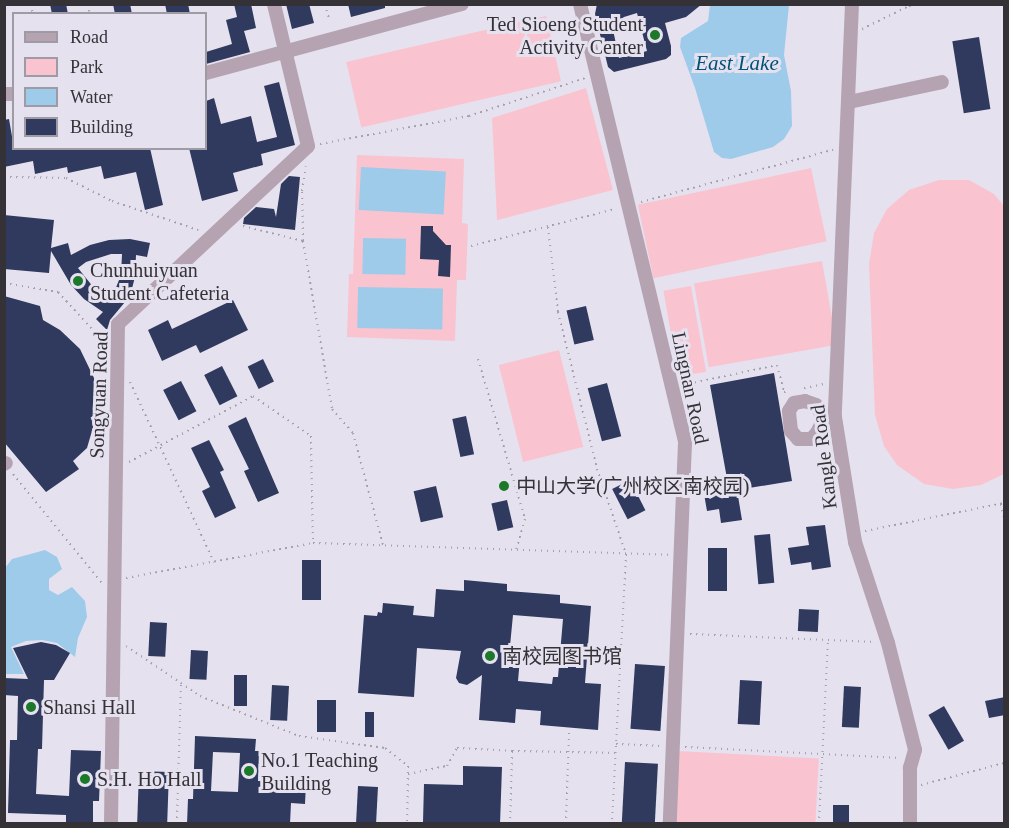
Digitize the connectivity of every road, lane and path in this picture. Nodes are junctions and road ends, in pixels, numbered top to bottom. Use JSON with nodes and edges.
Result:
{"nodes":[{"id":1,"x":274,"y":4,"type":"edge"},
{"id":2,"x":325,"y":4,"type":"edge"},
{"id":3,"x":462,"y":4,"type":"edge"},
{"id":4,"x":580,"y":4,"type":"edge"},
{"id":5,"x":852,"y":4,"type":"edge"},
{"id":6,"x":921,"y":4,"type":"edge"},
{"id":7,"x":909,"y":5,"type":"edge"},
{"id":8,"x":329,"y":19,"type":"dead end"},
{"id":9,"x":851,"y":34,"type":"junction"},
{"id":10,"x":286,"y":51,"type":"junction"},
{"id":11,"x":207,"y":73,"type":"edge"},
{"id":12,"x":597,"y":74,"type":"junction"},
{"id":13,"x":942,"y":82,"type":"dead end"},
{"id":14,"x":849,"y":102,"type":"junction"},
{"id":15,"x":308,"y":146,"type":"junction"},
{"id":16,"x":847,"y":146,"type":"junction"},
{"id":17,"x":4,"y":177,"type":"edge"},
{"id":18,"x":628,"y":205,"type":"junction"},
{"id":19,"x":225,"y":222,"type":"junction"},
{"id":20,"x":548,"y":227,"type":"junction"},
{"id":21,"x":212,"y":235,"type":"junction"},
{"id":22,"x":303,"y":241,"type":"junction"},
{"id":23,"x":471,"y":246,"type":"dead end"},
{"id":24,"x":478,"y":359,"type":"dead end"},
{"id":25,"x":837,"y":382,"type":"junction"},
{"id":26,"x":672,"y":388,"type":"junction"},
{"id":27,"x":5,"y":463,"type":"edge"},
{"id":28,"x":116,"y":469,"type":"junction"},
{"id":29,"x":1003,"y":503,"type":"edge"},
{"id":30,"x":1005,"y":518,"type":"edge"},
{"id":31,"x":854,"y":533,"type":"junction"},
{"id":32,"x":313,"y":543,"type":"junction"},
{"id":33,"x":383,"y":545,"type":"junction"},
{"id":34,"x":516,"y":550,"type":"junction"},
{"id":35,"x":626,"y":554,"type":"junction"},
{"id":36,"x":680,"y":555,"type":"junction"},
{"id":37,"x":114,"y":580,"type":"junction"},
{"id":38,"x":114,"y":597,"type":"junction"},
{"id":39,"x":675,"y":634,"type":"junction"},
{"id":40,"x":113,"y":638,"type":"junction"},
{"id":41,"x":828,"y":640,"type":"junction"},
{"id":42,"x":888,"y":643,"type":"junction"},
{"id":43,"x":181,"y":684,"type":"junction"},
{"id":44,"x":569,"y":732,"type":"dead end"},
{"id":45,"x":616,"y":744,"type":"junction"},
{"id":46,"x":672,"y":746,"type":"junction"},
{"id":47,"x":512,"y":751,"type":"junction"},
{"id":48,"x":568,"y":753,"type":"junction"},
{"id":49,"x":616,"y":753,"type":"junction"},
{"id":50,"x":822,"y":754,"type":"junction"},
{"id":51,"x":913,"y":759,"type":"junction"},
{"id":52,"x":1005,"y":763,"type":"edge"},
{"id":53,"x":408,"y":774,"type":"junction"},
{"id":54,"x":910,"y":788,"type":"junction"},
{"id":55,"x":111,"y":824,"type":"edge"},
{"id":56,"x":177,"y":824,"type":"edge"},
{"id":57,"x":407,"y":824,"type":"edge"},
{"id":58,"x":510,"y":824,"type":"edge"},
{"id":59,"x":566,"y":824,"type":"edge"},
{"id":60,"x":612,"y":824,"type":"edge"},
{"id":61,"x":670,"y":824,"type":"edge"},
{"id":62,"x":819,"y":824,"type":"edge"},
{"id":63,"x":910,"y":824,"type":"edge"}],
"edges":[{"from":1,"to":10,"type":"street"},
{"from":2,"to":8,"type":"path"},
{"from":3,"to":10,"type":"street"},
{"from":4,"to":12,"type":"street","name":"Lingnan Road"},
{"from":5,"to":9,"type":"street","name":"Kangle Road"},
{"from":6,"to":7,"type":"path"},
{"from":7,"to":9,"type":"path"},
{"from":9,"to":14,"type":"street","name":"Kangle Road"},
{"from":10,"to":11,"type":"street"},
{"from":10,"to":15,"type":"street"},
{"from":12,"to":15,"type":"path"},
{"from":12,"to":18,"type":"street","name":"Lingnan Road"},
{"from":13,"to":14,"type":"street"},
{"from":14,"to":16,"type":"street","name":"Kangle Road"},
{"from":15,"to":19,"type":"street","name":"Songyuan Road"},
{"from":15,"to":22,"type":"path"},
{"from":16,"to":18,"type":"path"},
{"from":16,"to":25,"type":"street","name":"Kangle Road"},
{"from":17,"to":21,"type":"path"},
{"from":18,"to":20,"type":"path"},
{"from":18,"to":26,"type":"street","name":"Lingnan Road"},
{"from":19,"to":21,"type":"street","name":"Songyuan Road"},
{"from":19,"to":22,"type":"path"},
{"from":20,"to":23,"type":"path"},
{"from":20,"to":35,"type":"path"},
{"from":21,"to":28,"type":"street","name":"Songyuan Road"},
{"from":22,"to":33,"type":"path"},
{"from":24,"to":34,"type":"path"},
{"from":25,"to":26,"type":"path"},
{"from":25,"to":31,"type":"street","name":"Kangle Road"},
{"from":26,"to":36,"type":"street","name":"Lingnan Road"},
{"from":27,"to":38,"type":"path"},
{"from":28,"to":32,"type":"path"},
{"from":28,"to":37,"type":"street","name":"Songyuan Road"},
{"from":29,"to":30,"type":"path"},
{"from":29,"to":31,"type":"path"},
{"from":31,"to":42,"type":"street","name":"Kangle Road"},
{"from":32,"to":33,"type":"path"},
{"from":32,"to":37,"type":"path"},
{"from":33,"to":34,"type":"path"},
{"from":34,"to":35,"type":"path"},
{"from":35,"to":36,"type":"path"},
{"from":35,"to":45,"type":"path"},
{"from":36,"to":39,"type":"street","name":"Lingnan Road"},
{"from":37,"to":38,"type":"street","name":"Songyuan Road"},
{"from":38,"to":40,"type":"street","name":"Songyuan Road"},
{"from":39,"to":41,"type":"path"},
{"from":39,"to":46,"type":"street","name":"Lingnan Road"},
{"from":40,"to":43,"type":"path"},
{"from":40,"to":55,"type":"street","name":"Songyuan Road"},
{"from":41,"to":42,"type":"path"},
{"from":41,"to":50,"type":"path"},
{"from":42,"to":51,"type":"street","name":"Kangle Road"},
{"from":43,"to":53,"type":"path"},
{"from":43,"to":56,"type":"path"},
{"from":44,"to":48,"type":"path"},
{"from":45,"to":46,"type":"path"},
{"from":45,"to":49,"type":"path"},
{"from":46,"to":50,"type":"path"},
{"from":46,"to":61,"type":"street","name":"Lingnan Road"},
{"from":47,"to":48,"type":"path"},
{"from":47,"to":53,"type":"path"},
{"from":47,"to":58,"type":"path"},
{"from":48,"to":49,"type":"path"},
{"from":48,"to":59,"type":"path"},
{"from":49,"to":60,"type":"path"},
{"from":50,"to":51,"type":"path"},
{"from":50,"to":62,"type":"path"},
{"from":51,"to":54,"type":"street","name":"Kangle Road"},
{"from":52,"to":54,"type":"path"},
{"from":53,"to":57,"type":"path"},
{"from":54,"to":63,"type":"street","name":"Kangle Road"}]}
